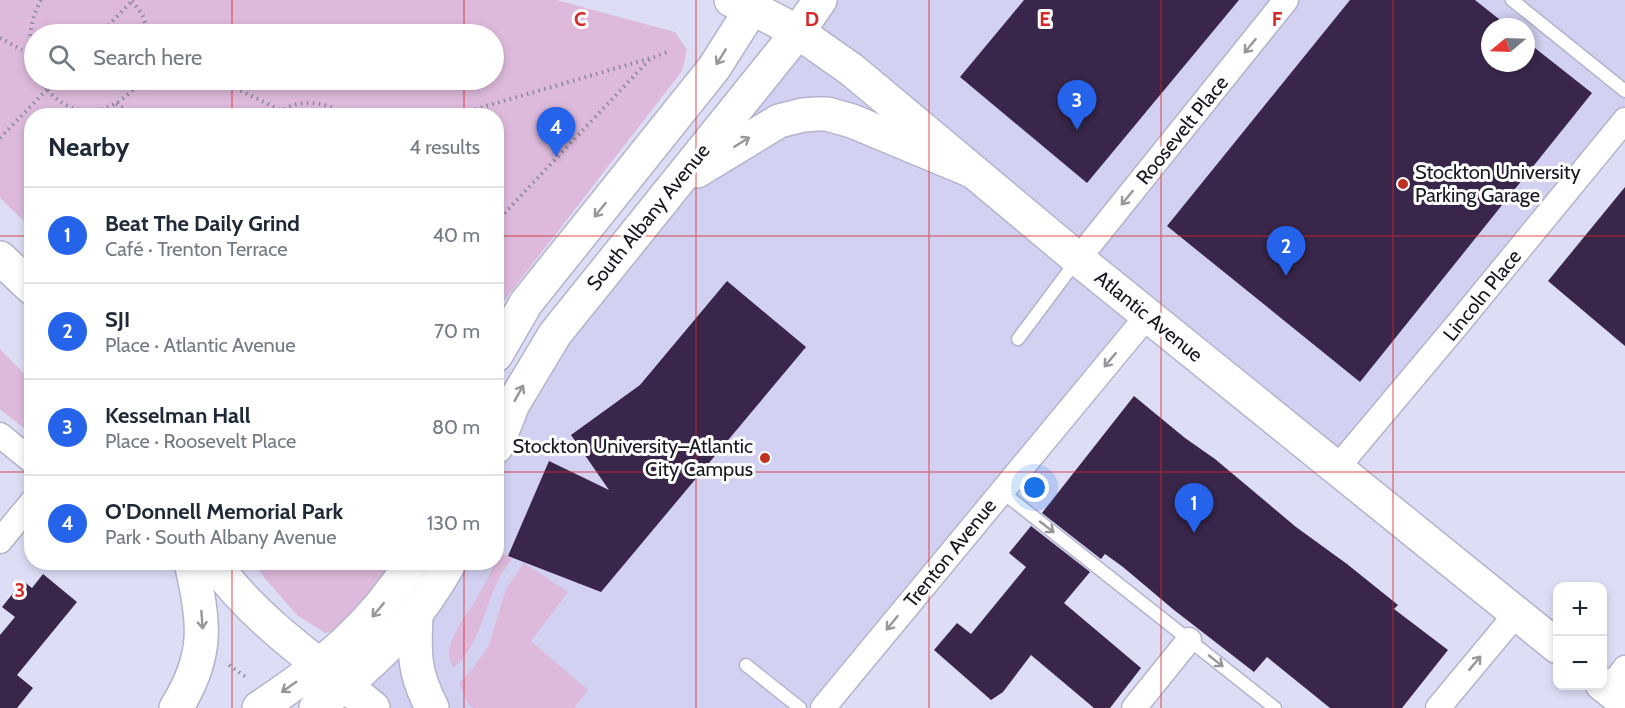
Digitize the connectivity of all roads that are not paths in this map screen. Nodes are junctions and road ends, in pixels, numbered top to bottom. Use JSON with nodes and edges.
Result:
{"nodes":[{"id":1,"x":820,"y":0,"type":"edge"},
{"id":2,"x":1286,"y":0,"type":"edge"},
{"id":3,"x":1512,"y":0,"type":"edge"},
{"id":4,"x":746,"y":3,"type":"edge"},
{"id":5,"x":798,"y":32,"type":"junction"},
{"id":6,"x":1625,"y":91,"type":"edge"},
{"id":7,"x":1625,"y":120,"type":"edge"},
{"id":8,"x":972,"y":171,"type":"junction"},
{"id":9,"x":675,"y":184,"type":"junction"},
{"id":10,"x":0,"y":258,"type":"edge"},
{"id":11,"x":1078,"y":259,"type":"junction"},
{"id":12,"x":24,"y":280,"type":"edge"},
{"id":13,"x":1148,"y":315,"type":"junction"},
{"id":14,"x":1018,"y":339,"type":"dead end"},
{"id":15,"x":504,"y":341,"type":"edge"},
{"id":16,"x":504,"y":427,"type":"edge"},
{"id":17,"x":0,"y":435,"type":"edge"},
{"id":18,"x":24,"y":454,"type":"edge"},
{"id":19,"x":1337,"y":468,"type":"junction"},
{"id":20,"x":1001,"y":491,"type":"junction"},
{"id":21,"x":24,"y":512,"type":"edge"},
{"id":22,"x":0,"y":542,"type":"edge"},
{"id":23,"x":193,"y":570,"type":"edge"},
{"id":24,"x":219,"y":570,"type":"edge"},
{"id":25,"x":407,"y":570,"type":"edge"},
{"id":26,"x":445,"y":570,"type":"edge"},
{"id":27,"x":1517,"y":613,"type":"junction"},
{"id":28,"x":416,"y":616,"type":"junction"},
{"id":29,"x":1189,"y":640,"type":"junction"},
{"id":30,"x":1553,"y":643,"type":"edge"},
{"id":31,"x":319,"y":665,"type":"junction"},
{"id":32,"x":746,"y":665,"type":"dead end"},
{"id":33,"x":345,"y":685,"type":"junction"},
{"id":34,"x":254,"y":694,"type":"edge"},
{"id":35,"x":176,"y":708,"type":"edge"},
{"id":36,"x":316,"y":708,"type":"edge"},
{"id":37,"x":373,"y":708,"type":"edge"},
{"id":38,"x":432,"y":708,"type":"edge"},
{"id":39,"x":800,"y":708,"type":"edge"},
{"id":40,"x":823,"y":708,"type":"edge"},
{"id":41,"x":1134,"y":708,"type":"edge"},
{"id":42,"x":1275,"y":708,"type":"edge"},
{"id":43,"x":1438,"y":708,"type":"edge"}],
"edges":[{"from":1,"to":5,"type":"main road","name":"South Albany Avenue"},
{"from":2,"to":11,"type":"street","name":"Roosevelt Place","one_way":true},
{"from":3,"to":6,"type":"lane"},
{"from":4,"to":5,"type":"main road","name":"Atlantic Avenue"},
{"from":4,"to":15,"type":"main road","one_way":true},
{"from":5,"to":8,"type":"main road","name":"Atlantic Avenue"},
{"from":5,"to":9,"type":"main road","name":"South Albany Avenue"},
{"from":7,"to":19,"type":"street","name":"Lincoln Place"},
{"from":9,"to":8,"type":"main road","one_way":true},
{"from":8,"to":11,"type":"main road","name":"Atlantic Avenue"},
{"from":16,"to":9,"type":"main road","name":"South Albany Avenue","one_way":true},
{"from":10,"to":12,"type":"main road"},
{"from":11,"to":13,"type":"main road","name":"Atlantic Avenue"},
{"from":11,"to":14,"type":"lane"},
{"from":13,"to":19,"type":"main road","name":"Atlantic Avenue"},
{"from":13,"to":20,"type":"street","name":"Trenton Avenue","one_way":true},
{"from":17,"to":18,"type":"street"},
{"from":19,"to":27,"type":"main road","name":"Atlantic Avenue"},
{"from":20,"to":29,"type":"lane","one_way":true},
{"from":20,"to":40,"type":"street","name":"Trenton Avenue","one_way":true},
{"from":21,"to":22,"type":"street"},
{"from":23,"to":35,"type":"main road","one_way":true},
{"from":24,"to":31,"type":"main road"},
{"from":25,"to":31,"type":"main road","one_way":true},
{"from":26,"to":28,"type":"main road"},
{"from":27,"to":30,"type":"main road","name":"Atlantic Avenue"},
{"from":43,"to":27,"type":"street","one_way":true},
{"from":28,"to":33,"type":"main road"},
{"from":28,"to":38,"type":"main road"},
{"from":29,"to":41,"type":"street"},
{"from":29,"to":42,"type":"lane","one_way":true},
{"from":31,"to":33,"type":"main road"},
{"from":31,"to":34,"type":"main road","one_way":true},
{"from":32,"to":39,"type":"lane"},
{"from":33,"to":36,"type":"main road"},
{"from":33,"to":37,"type":"main road"}]}
